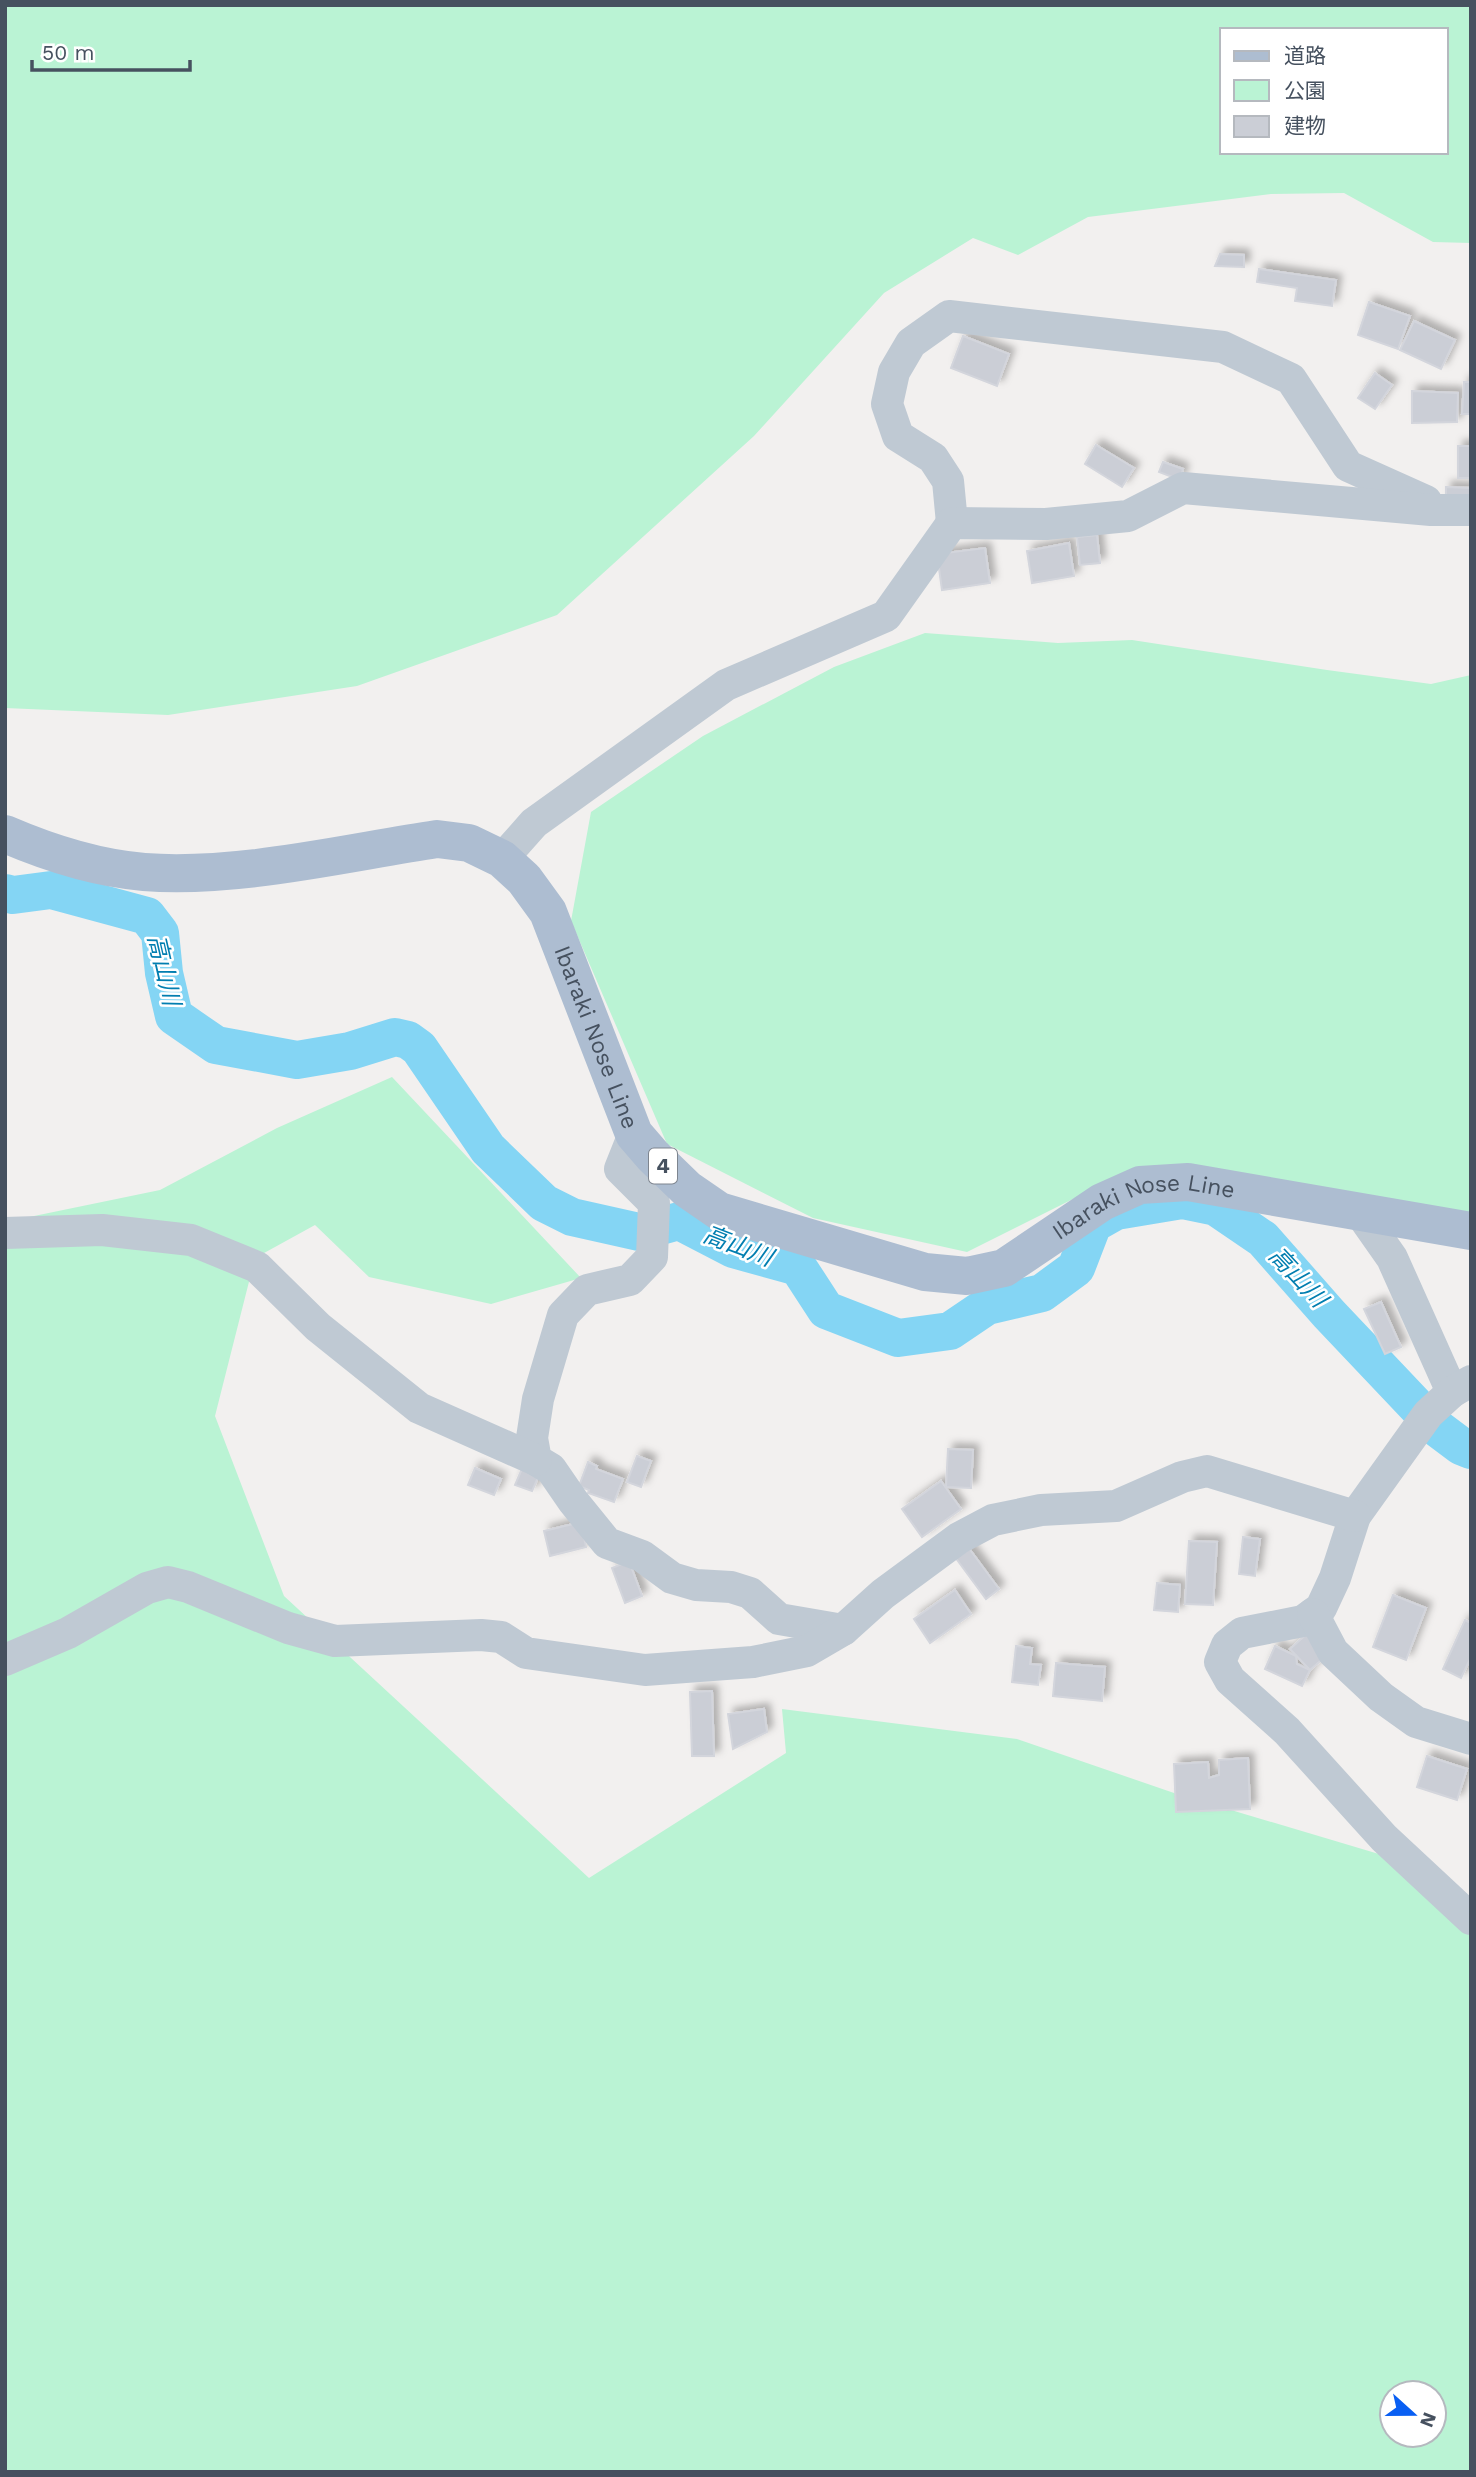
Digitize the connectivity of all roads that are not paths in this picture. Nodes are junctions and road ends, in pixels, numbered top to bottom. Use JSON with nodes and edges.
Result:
{"nodes":[{"id":1,"x":1431,"y":510,"type":"junction"},
{"id":2,"x":1471,"y":510,"type":"edge"},
{"id":3,"x":952,"y":523,"type":"junction"},
{"id":4,"x":5,"y":834,"type":"edge"},
{"id":5,"x":502,"y":859,"type":"junction"},
{"id":6,"x":634,"y":1134,"type":"junction"},
{"id":7,"x":1359,"y":1212,"type":"junction"},
{"id":8,"x":1471,"y":1231,"type":"edge"},
{"id":9,"x":5,"y":1233,"type":"edge"},
{"id":10,"x":1461,"y":1387,"type":"edge"},
{"id":11,"x":536,"y":1460,"type":"junction"},
{"id":12,"x":1354,"y":1516,"type":"junction"},
{"id":13,"x":1313,"y":1614,"type":"junction"},
{"id":14,"x":842,"y":1630,"type":"junction"},
{"id":15,"x":5,"y":1660,"type":"edge"},
{"id":16,"x":1471,"y":1739,"type":"edge"},
{"id":17,"x":1471,"y":1919,"type":"edge"}],
"edges":[{"from":1,"to":2,"type":"street"},
{"from":1,"to":3,"type":"street"},
{"from":1,"to":3,"type":"street"},
{"from":3,"to":5,"type":"street"},
{"from":4,"to":5,"type":"main road","name":"Ibaraki Nose Line","number":"4"},
{"from":5,"to":6,"type":"main road","name":"Ibaraki Nose Line","number":"4"},
{"from":6,"to":7,"type":"main road","name":"Ibaraki Nose Line","number":"4"},
{"from":6,"to":11,"type":"street"},
{"from":7,"to":8,"type":"main road","name":"Ibaraki Nose Line","number":"4"},
{"from":7,"to":10,"type":"street"},
{"from":9,"to":11,"type":"street"},
{"from":10,"to":12,"type":"street"},
{"from":11,"to":14,"type":"street"},
{"from":12,"to":13,"type":"street"},
{"from":12,"to":14,"type":"street"},
{"from":13,"to":16,"type":"street"},
{"from":13,"to":17,"type":"street"},
{"from":14,"to":15,"type":"street"}]}
